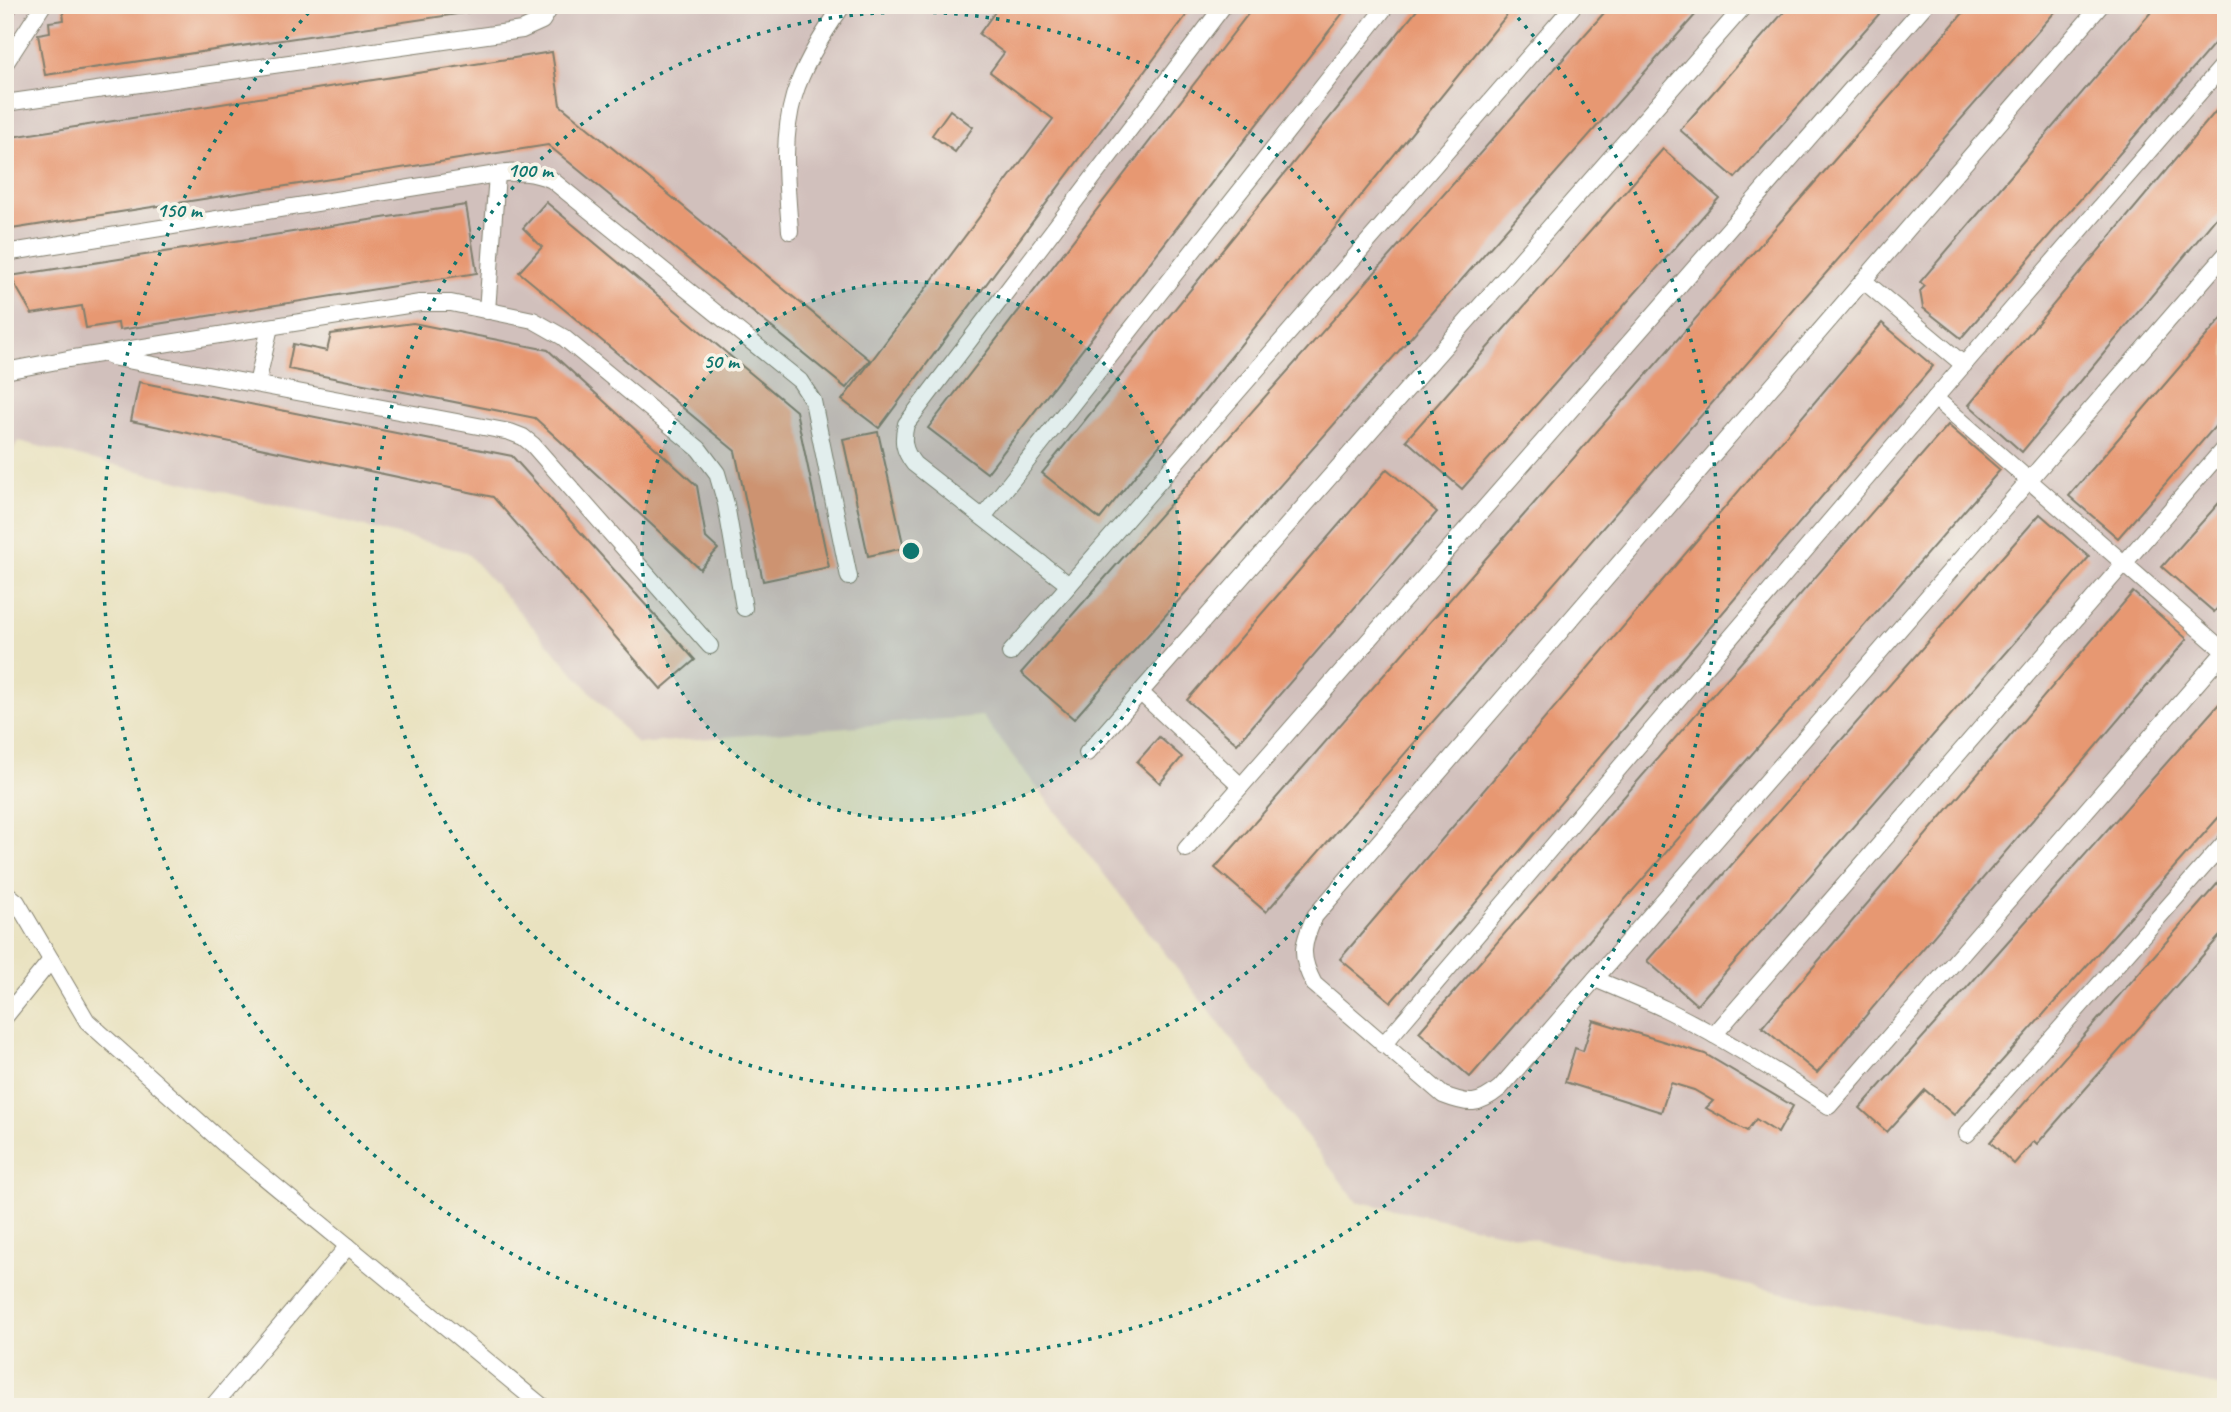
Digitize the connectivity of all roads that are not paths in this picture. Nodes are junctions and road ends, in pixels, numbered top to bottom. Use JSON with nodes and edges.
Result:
{"nodes":[{"id":1,"x":43,"y":5,"type":"edge"},
{"id":2,"x":552,"y":5,"type":"edge"},
{"id":3,"x":843,"y":5,"type":"edge"},
{"id":4,"x":1224,"y":5,"type":"edge"},
{"id":5,"x":1387,"y":5,"type":"edge"},
{"id":6,"x":1574,"y":5,"type":"edge"},
{"id":7,"x":1745,"y":5,"type":"edge"},
{"id":8,"x":1925,"y":5,"type":"edge"},
{"id":9,"x":2101,"y":5,"type":"edge"},
{"id":10,"x":2226,"y":62,"type":"edge"},
{"id":11,"x":5,"y":64,"type":"edge"},
{"id":12,"x":5,"y":103,"type":"edge"},
{"id":13,"x":497,"y":173,"type":"junction"},
{"id":14,"x":790,"y":231,"type":"dead end"},
{"id":15,"x":5,"y":253,"type":"edge"},
{"id":16,"x":2226,"y":254,"type":"edge"},
{"id":17,"x":1864,"y":281,"type":"junction"},
{"id":18,"x":487,"y":311,"type":"junction"},
{"id":19,"x":270,"y":327,"type":"junction"},
{"id":20,"x":98,"y":354,"type":"junction"},
{"id":21,"x":1964,"y":365,"type":"junction"},
{"id":22,"x":5,"y":371,"type":"edge"},
{"id":23,"x":257,"y":384,"type":"junction"},
{"id":24,"x":1935,"y":398,"type":"junction"},
{"id":25,"x":2226,"y":446,"type":"edge"},
{"id":26,"x":2027,"y":480,"type":"junction"},
{"id":27,"x":983,"y":517,"type":"junction"},
{"id":28,"x":2124,"y":563,"type":"junction"},
{"id":29,"x":849,"y":577,"type":"dead end"},
{"id":30,"x":1069,"y":584,"type":"junction"},
{"id":31,"x":744,"y":608,"type":"dead end"},
{"id":32,"x":710,"y":646,"type":"dead end"},
{"id":33,"x":2225,"y":651,"type":"edge"},
{"id":34,"x":1010,"y":653,"type":"dead end"},
{"id":35,"x":1140,"y":693,"type":"junction"},
{"id":36,"x":1087,"y":753,"type":"dead end"},
{"id":37,"x":1241,"y":786,"type":"junction"},
{"id":38,"x":2226,"y":841,"type":"edge"},
{"id":39,"x":1186,"y":849,"type":"dead end"},
{"id":40,"x":5,"y":892,"type":"edge"},
{"id":41,"x":51,"y":960,"type":"junction"},
{"id":42,"x":1595,"y":979,"type":"junction"},
{"id":43,"x":5,"y":1017,"type":"edge"},
{"id":44,"x":1714,"y":1035,"type":"junction"},
{"id":45,"x":1383,"y":1045,"type":"junction"},
{"id":46,"x":1967,"y":1133,"type":"dead end"},
{"id":47,"x":348,"y":1246,"type":"junction"},
{"id":48,"x":212,"y":1407,"type":"edge"},
{"id":49,"x":543,"y":1407,"type":"edge"}],
"edges":[{"from":1,"to":11,"type":"lane"},
{"from":2,"to":12,"type":"lane"},
{"from":3,"to":14,"type":"lane"},
{"from":4,"to":27,"type":"lane"},
{"from":5,"to":27,"type":"lane"},
{"from":6,"to":30,"type":"lane"},
{"from":7,"to":35,"type":"lane"},
{"from":8,"to":37,"type":"lane"},
{"from":9,"to":17,"type":"lane"},
{"from":10,"to":21,"type":"lane"},
{"from":13,"to":15,"type":"lane"},
{"from":13,"to":18,"type":"lane"},
{"from":13,"to":29,"type":"lane"},
{"from":16,"to":26,"type":"lane"},
{"from":17,"to":21,"type":"lane"},
{"from":17,"to":45,"type":"lane"},
{"from":18,"to":19,"type":"lane"},
{"from":18,"to":31,"type":"lane"},
{"from":19,"to":20,"type":"lane"},
{"from":19,"to":23,"type":"lane"},
{"from":20,"to":22,"type":"lane"},
{"from":20,"to":23,"type":"lane"},
{"from":21,"to":24,"type":"lane"},
{"from":23,"to":32,"type":"lane"},
{"from":24,"to":26,"type":"lane"},
{"from":24,"to":45,"type":"lane"},
{"from":25,"to":28,"type":"lane"},
{"from":26,"to":28,"type":"lane"},
{"from":26,"to":42,"type":"lane"},
{"from":27,"to":30,"type":"lane"},
{"from":28,"to":33,"type":"lane"},
{"from":28,"to":44,"type":"lane"},
{"from":30,"to":34,"type":"lane"},
{"from":33,"to":44,"type":"lane"},
{"from":35,"to":36,"type":"lane"},
{"from":35,"to":37,"type":"lane"},
{"from":37,"to":39,"type":"lane"},
{"from":38,"to":46,"type":"lane"},
{"from":40,"to":41,"type":"lane"},
{"from":41,"to":43,"type":"lane"},
{"from":41,"to":47,"type":"lane"},
{"from":42,"to":44,"type":"lane"},
{"from":42,"to":45,"type":"lane"},
{"from":47,"to":48,"type":"lane"},
{"from":47,"to":49,"type":"lane"}]}
